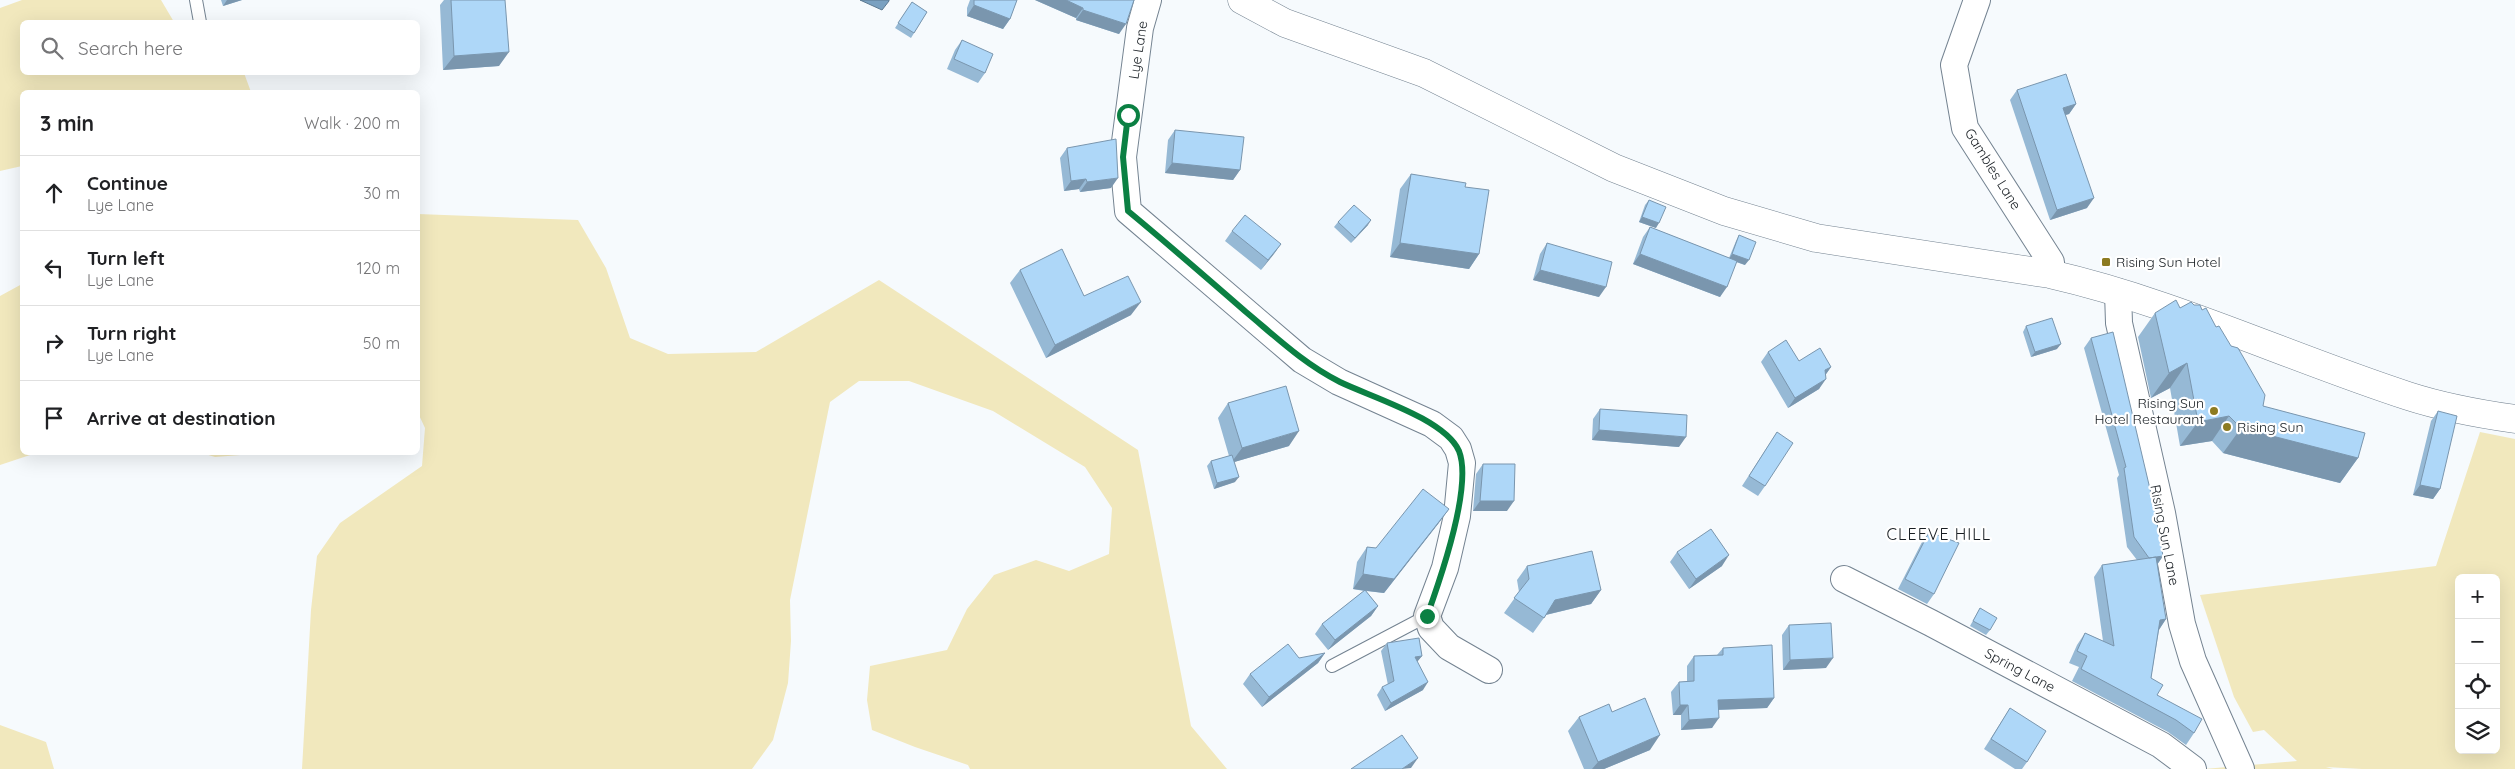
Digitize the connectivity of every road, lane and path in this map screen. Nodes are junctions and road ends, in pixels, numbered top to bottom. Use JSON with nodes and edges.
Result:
{"nodes":[{"id":1,"x":196,"y":0,"type":"edge"},
{"id":2,"x":1148,"y":0,"type":"edge"},
{"id":3,"x":1242,"y":0,"type":"edge"},
{"id":4,"x":1977,"y":0,"type":"edge"},
{"id":5,"x":200,"y":20,"type":"edge"},
{"id":6,"x":2050,"y":274,"type":"junction"},
{"id":7,"x":2118,"y":292,"type":"junction"},
{"id":8,"x":2515,"y":419,"type":"edge"},
{"id":9,"x":1844,"y":579,"type":"dead end"},
{"id":10,"x":1427,"y":616,"type":"junction"},
{"id":11,"x":1332,"y":666,"type":"dead end"},
{"id":12,"x":1489,"y":670,"type":"dead end"},
{"id":13,"x":2192,"y":769,"type":"edge"},
{"id":14,"x":2241,"y":769,"type":"edge"}],
"edges":[{"from":1,"to":5,"type":"lane"},
{"from":2,"to":10,"type":"street","name":"Lye Lane"},
{"from":3,"to":6,"type":"main road"},
{"from":4,"to":6,"type":"street","name":"Gambles Lane"},
{"from":6,"to":7,"type":"main road"},
{"from":7,"to":8,"type":"main road"},
{"from":7,"to":14,"type":"street","name":"Rising Sun Lane"},
{"from":9,"to":13,"type":"street","name":"Spring Lane"},
{"from":10,"to":11,"type":"lane"},
{"from":10,"to":12,"type":"street"}]}
